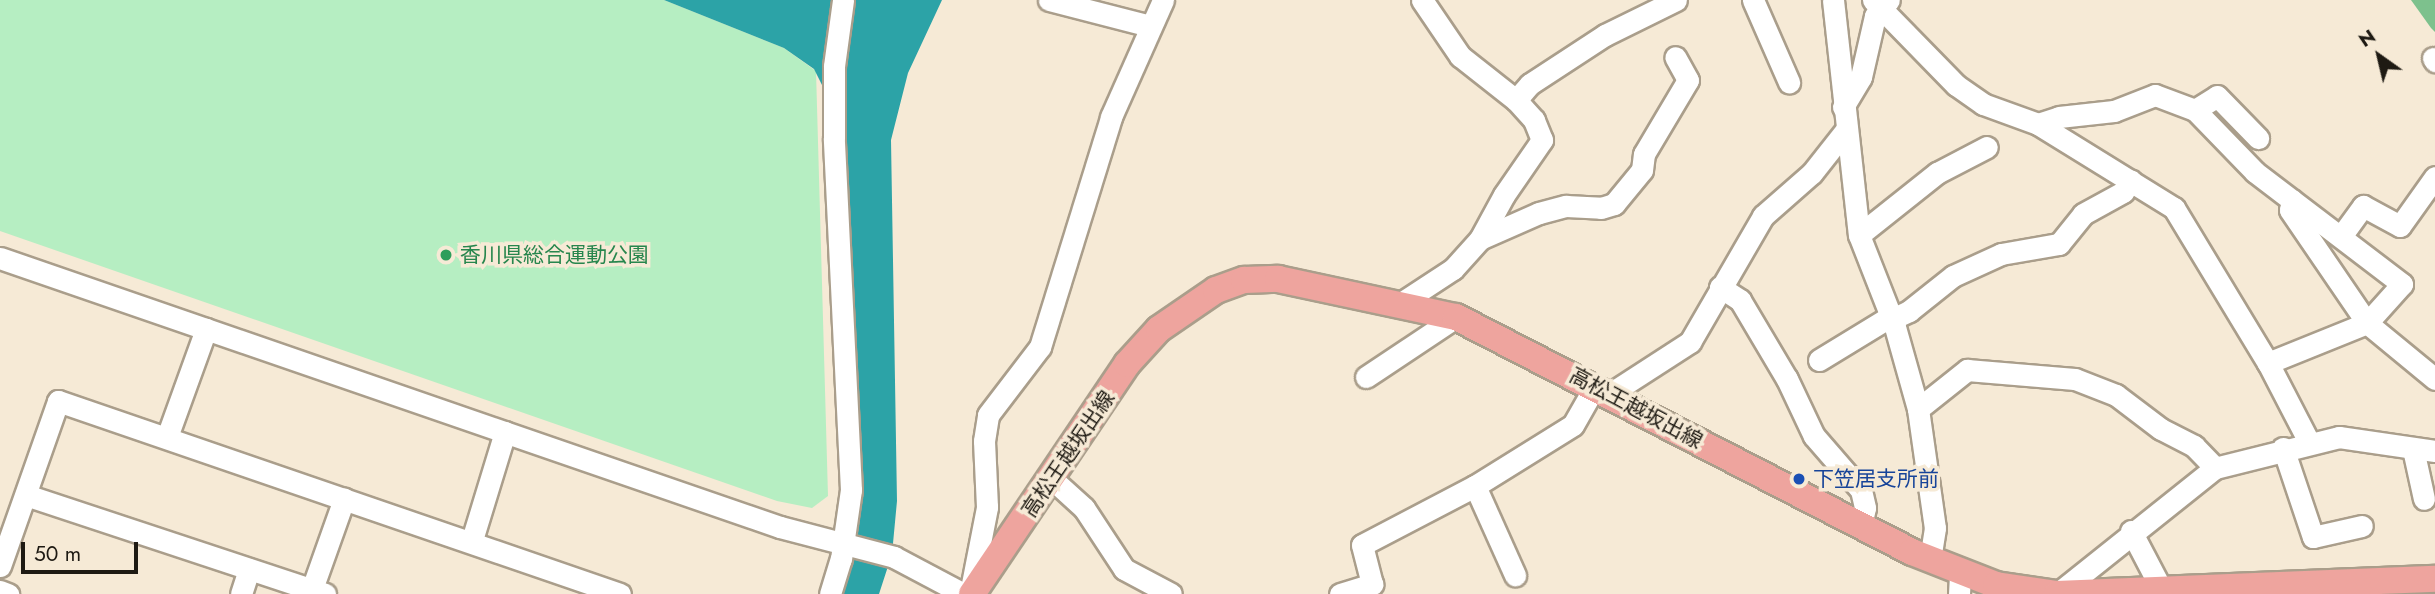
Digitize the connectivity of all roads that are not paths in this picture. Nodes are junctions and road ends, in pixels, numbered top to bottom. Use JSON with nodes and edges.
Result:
{"nodes":[{"id":1,"x":843,"y":0,"type":"edge"},
{"id":2,"x":1049,"y":0,"type":"edge"},
{"id":3,"x":1163,"y":0,"type":"edge"},
{"id":4,"x":1422,"y":0,"type":"edge"},
{"id":5,"x":1676,"y":0,"type":"edge"},
{"id":6,"x":1752,"y":0,"type":"edge"},
{"id":7,"x":1833,"y":0,"type":"edge"},
{"id":8,"x":1881,"y":2,"type":"edge"},
{"id":9,"x":1150,"y":26,"type":"junction"},
{"id":10,"x":1675,"y":57,"type":"dead end"},
{"id":11,"x":1789,"y":82,"type":"dead end"},
{"id":12,"x":1516,"y":100,"type":"junction"},
{"id":13,"x":1843,"y":107,"type":"junction"},
{"id":14,"x":2195,"y":110,"type":"junction"},
{"id":15,"x":2038,"y":124,"type":"junction"},
{"id":16,"x":1846,"y":130,"type":"junction"},
{"id":17,"x":2258,"y":138,"type":"dead end"},
{"id":18,"x":1987,"y":147,"type":"dead end"},
{"id":19,"x":2435,"y":177,"type":"edge"},
{"id":20,"x":2131,"y":180,"type":"junction"},
{"id":21,"x":2292,"y":200,"type":"junction"},
{"id":22,"x":2342,"y":234,"type":"junction"},
{"id":23,"x":1859,"y":235,"type":"junction"},
{"id":24,"x":1480,"y":239,"type":"junction"},
{"id":25,"x":0,"y":258,"type":"edge"},
{"id":26,"x":1720,"y":287,"type":"junction"},
{"id":27,"x":1401,"y":303,"type":"junction"},
{"id":28,"x":1456,"y":317,"type":"junction"},
{"id":29,"x":1892,"y":318,"type":"junction"},
{"id":30,"x":2367,"y":323,"type":"junction"},
{"id":31,"x":206,"y":329,"type":"junction"},
{"id":32,"x":1819,"y":360,"type":"dead end"},
{"id":33,"x":2268,"y":363,"type":"junction"},
{"id":34,"x":1366,"y":377,"type":"dead end"},
{"id":35,"x":2435,"y":379,"type":"edge"},
{"id":36,"x":1601,"y":391,"type":"junction"},
{"id":37,"x":1918,"y":409,"type":"junction"},
{"id":38,"x":505,"y":432,"type":"junction"},
{"id":39,"x":167,"y":436,"type":"junction"},
{"id":40,"x":2309,"y":442,"type":"junction"},
{"id":41,"x":2283,"y":448,"type":"junction"},
{"id":42,"x":2413,"y":449,"type":"junction"},
{"id":43,"x":2435,"y":451,"type":"edge"},
{"id":44,"x":2215,"y":468,"type":"junction"},
{"id":45,"x":1052,"y":479,"type":"junction"},
{"id":46,"x":1475,"y":486,"type":"junction"},
{"id":47,"x":26,"y":495,"type":"junction"},
{"id":48,"x":344,"y":499,"type":"junction"},
{"id":49,"x":2424,"y":499,"type":"dead end"},
{"id":50,"x":1861,"y":526,"type":"junction"},
{"id":51,"x":2362,"y":526,"type":"dead end"},
{"id":52,"x":2131,"y":531,"type":"junction"},
{"id":53,"x":472,"y":540,"type":"junction"},
{"id":54,"x":848,"y":547,"type":"junction"},
{"id":55,"x":1930,"y":560,"type":"junction"},
{"id":56,"x":0,"y":566,"type":"edge"},
{"id":57,"x":249,"y":569,"type":"junction"},
{"id":58,"x":1515,"y":575,"type":"dead end"},
{"id":59,"x":2435,"y":579,"type":"edge"},
{"id":60,"x":1960,"y":584,"type":"edge"},
{"id":61,"x":2334,"y":589,"type":"edge"},
{"id":62,"x":0,"y":591,"type":"edge"},
{"id":63,"x":319,"y":592,"type":"edge"},
{"id":64,"x":2164,"y":593,"type":"edge"},
{"id":65,"x":8,"y":594,"type":"edge"},
{"id":66,"x":241,"y":594,"type":"edge"},
{"id":67,"x":620,"y":594,"type":"edge"},
{"id":68,"x":830,"y":594,"type":"edge"},
{"id":69,"x":964,"y":594,"type":"edge"},
{"id":70,"x":971,"y":594,"type":"edge"},
{"id":71,"x":1171,"y":594,"type":"edge"},
{"id":72,"x":1340,"y":594,"type":"edge"},
{"id":73,"x":2057,"y":594,"type":"edge"}],
"edges":[{"from":1,"to":54,"type":"street"},
{"from":2,"to":9,"type":"street"},
{"from":3,"to":9,"type":"street"},
{"from":4,"to":12,"type":"street"},
{"from":5,"to":12,"type":"street"},
{"from":6,"to":11,"type":"street"},
{"from":7,"to":13,"type":"street"},
{"from":8,"to":13,"type":"street"},
{"from":8,"to":15,"type":"street"},
{"from":9,"to":70,"type":"street"},
{"from":10,"to":24,"type":"street"},
{"from":12,"to":24,"type":"street"},
{"from":13,"to":16,"type":"street"},
{"from":14,"to":15,"type":"street"},
{"from":14,"to":17,"type":"street"},
{"from":14,"to":21,"type":"street"},
{"from":15,"to":20,"type":"street"},
{"from":16,"to":23,"type":"street"},
{"from":16,"to":26,"type":"street"},
{"from":18,"to":23,"type":"street"},
{"from":19,"to":22,"type":"street"},
{"from":20,"to":29,"type":"street"},
{"from":20,"to":33,"type":"street"},
{"from":21,"to":22,"type":"street"},
{"from":21,"to":30,"type":"street"},
{"from":22,"to":30,"type":"street"},
{"from":23,"to":29,"type":"street"},
{"from":24,"to":27,"type":"street"},
{"from":25,"to":31,"type":"street"},
{"from":26,"to":36,"type":"street"},
{"from":26,"to":50,"type":"street"},
{"from":27,"to":28,"type":"main road","name":"高松王越坂出線"},
{"from":27,"to":45,"type":"main road","name":"高松王越坂出線"},
{"from":28,"to":34,"type":"street"},
{"from":28,"to":36,"type":"main road","name":"高松王越坂出線"},
{"from":29,"to":32,"type":"street"},
{"from":29,"to":37,"type":"street"},
{"from":30,"to":33,"type":"street"},
{"from":30,"to":35,"type":"street"},
{"from":31,"to":38,"type":"street"},
{"from":31,"to":39,"type":"street"},
{"from":33,"to":40,"type":"street"},
{"from":36,"to":46,"type":"street"},
{"from":36,"to":50,"type":"main road","name":"高松王越坂出線"},
{"from":37,"to":44,"type":"street"},
{"from":37,"to":55,"type":"street"},
{"from":38,"to":53,"type":"street"},
{"from":38,"to":54,"type":"street"},
{"from":39,"to":47,"type":"street"},
{"from":39,"to":48,"type":"street"},
{"from":40,"to":41,"type":"street"},
{"from":40,"to":42,"type":"street"},
{"from":41,"to":44,"type":"street"},
{"from":41,"to":51,"type":"street"},
{"from":42,"to":43,"type":"street"},
{"from":42,"to":49,"type":"street"},
{"from":44,"to":52,"type":"street"},
{"from":45,"to":70,"type":"main road","name":"高松王越坂出線"},
{"from":45,"to":71,"type":"street"},
{"from":46,"to":58,"type":"street"},
{"from":46,"to":72,"type":"street"},
{"from":47,"to":56,"type":"street"},
{"from":47,"to":57,"type":"street"},
{"from":48,"to":53,"type":"street"},
{"from":48,"to":63,"type":"street"},
{"from":50,"to":55,"type":"main road","name":"高松王越坂出線"},
{"from":52,"to":64,"type":"street"},
{"from":52,"to":73,"type":"street"},
{"from":53,"to":67,"type":"street"},
{"from":54,"to":68,"type":"street"},
{"from":54,"to":69,"type":"street"},
{"from":55,"to":60,"type":"main road","name":"高松王越坂出線"},
{"from":57,"to":63,"type":"street"},
{"from":57,"to":66,"type":"street"},
{"from":59,"to":61,"type":"main road","name":"高松王越坂出線"},
{"from":60,"to":73,"type":"main road","name":"高松王越坂出線"},
{"from":61,"to":64,"type":"main road","name":"高松王越坂出線"},
{"from":62,"to":65,"type":"street"},
{"from":64,"to":73,"type":"main road","name":"高松王越坂出線"}]}
